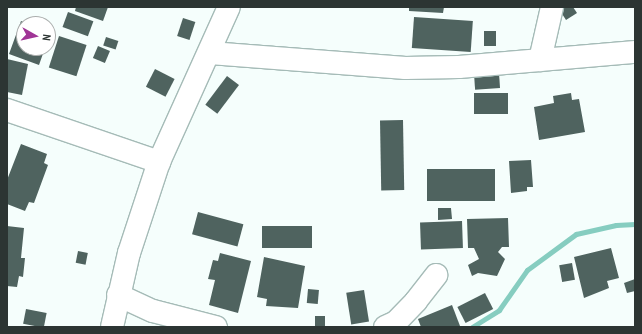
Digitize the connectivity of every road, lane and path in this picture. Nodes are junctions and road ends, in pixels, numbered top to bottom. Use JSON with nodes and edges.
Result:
{"nodes":[{"id":1,"x":229,"y":7,"type":"edge"},
{"id":2,"x":552,"y":7,"type":"edge"},
{"id":3,"x":635,"y":52,"type":"edge"},
{"id":4,"x":210,"y":53,"type":"junction"},
{"id":5,"x":540,"y":60,"type":"junction"},
{"id":6,"x":7,"y":110,"type":"edge"},
{"id":7,"x":159,"y":162,"type":"junction"},
{"id":8,"x":436,"y":275,"type":"dead end"},
{"id":9,"x":118,"y":295,"type":"junction"},
{"id":10,"x":112,"y":327,"type":"edge"},
{"id":11,"x":216,"y":327,"type":"edge"},
{"id":12,"x":385,"y":327,"type":"edge"}],
"edges":[{"from":1,"to":4,"type":"street"},
{"from":2,"to":5,"type":"street"},
{"from":3,"to":5,"type":"street"},
{"from":4,"to":5,"type":"street"},
{"from":4,"to":7,"type":"street"},
{"from":6,"to":7,"type":"street"},
{"from":7,"to":9,"type":"street"},
{"from":8,"to":12,"type":"street"},
{"from":9,"to":10,"type":"street"},
{"from":9,"to":11,"type":"street"}]}
